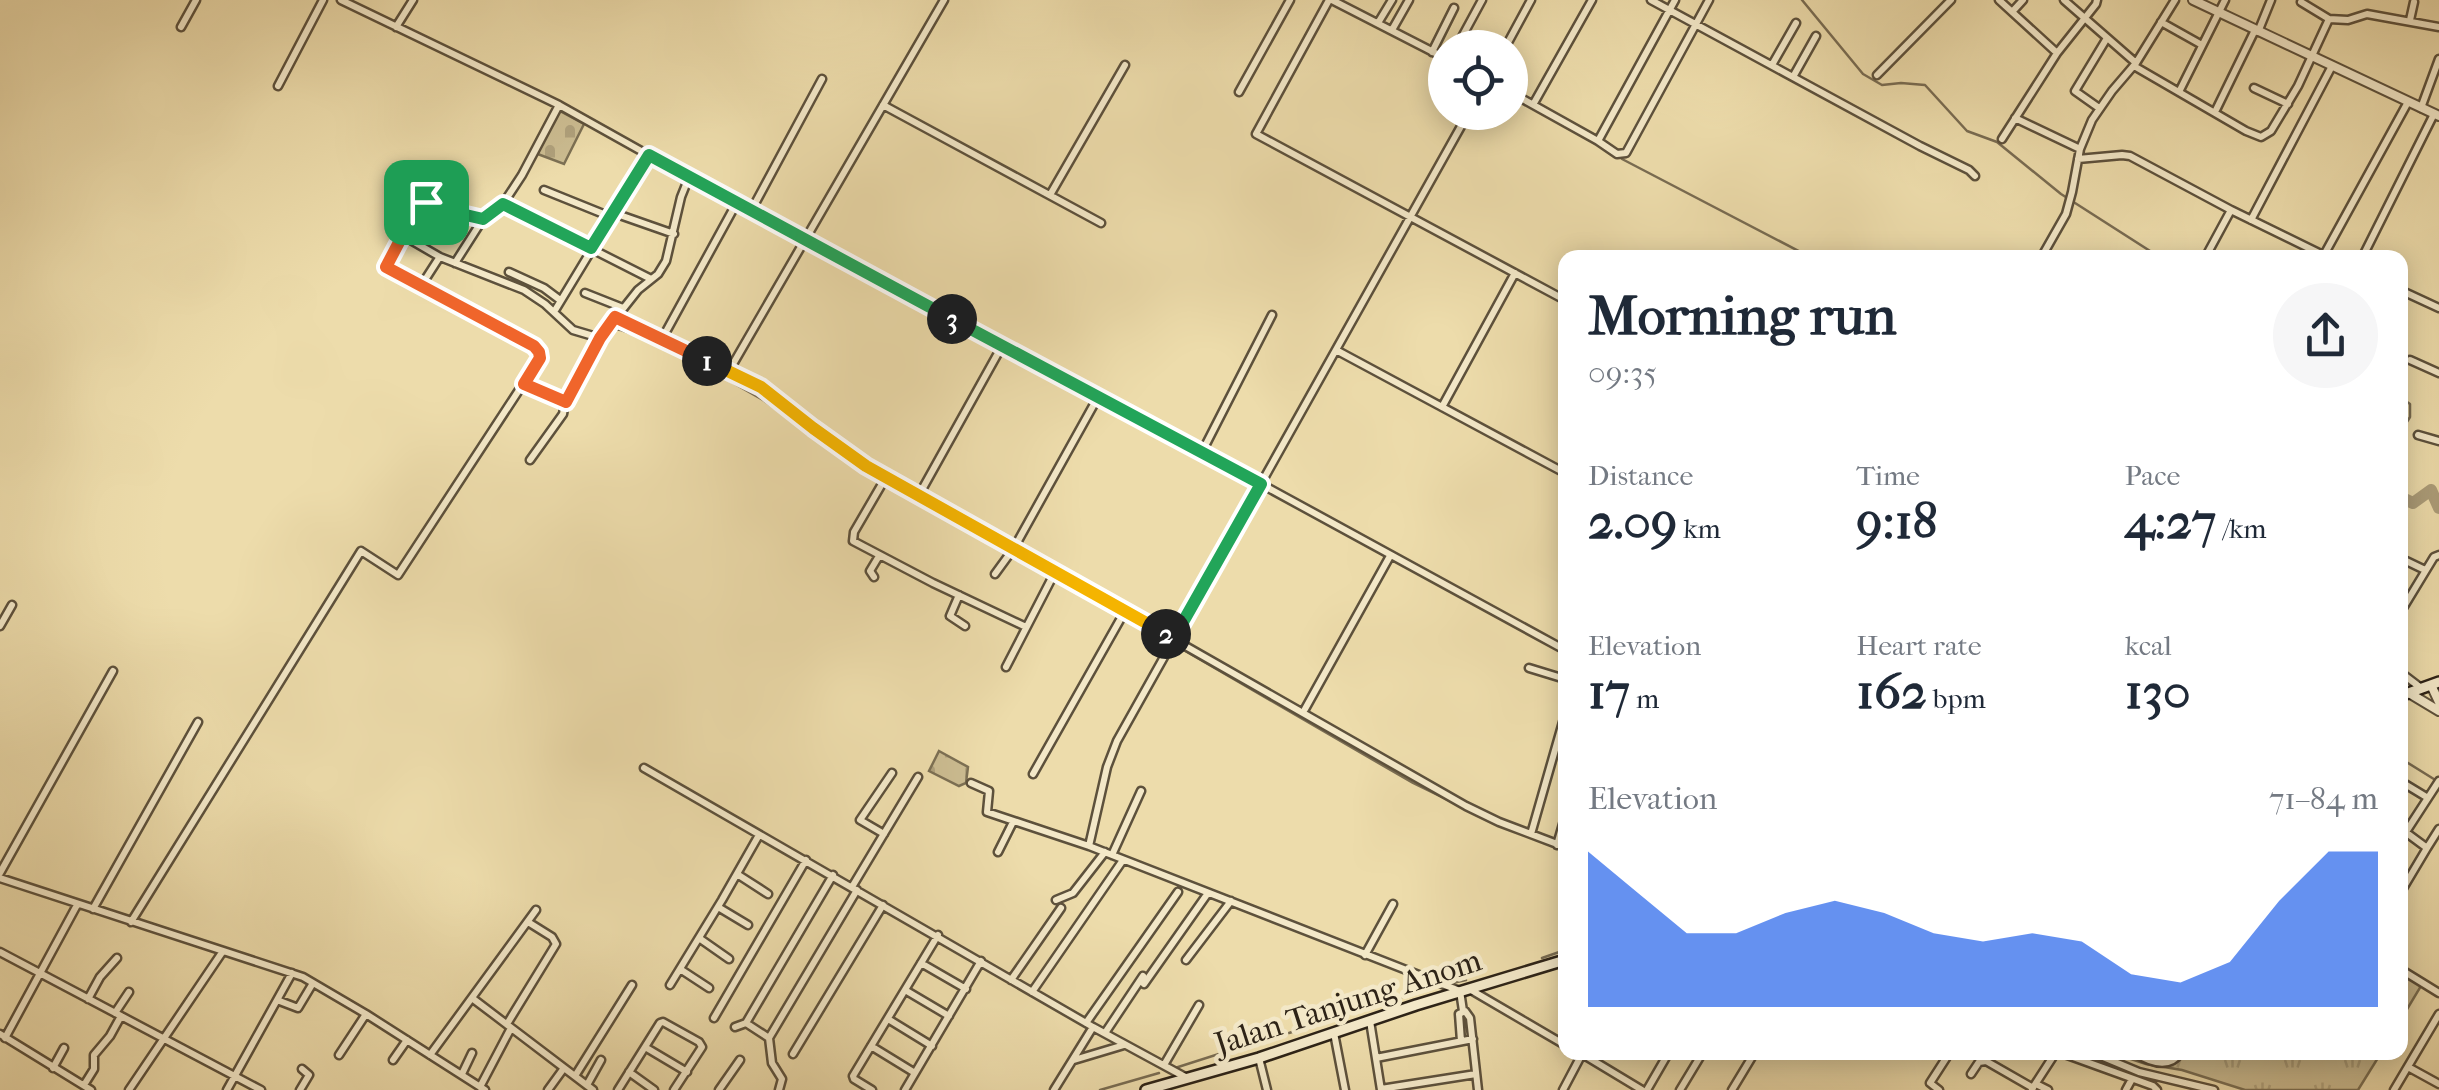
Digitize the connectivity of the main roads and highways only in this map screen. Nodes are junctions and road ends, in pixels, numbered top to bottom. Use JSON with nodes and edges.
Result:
{"nodes":[{"id":1,"x":1558,"y":962,"type":"edge"},
{"id":2,"x":1146,"y":1090,"type":"edge"}],
"edges":[{"from":1,"to":2,"type":"main road","name":"Jalan Tanjung Anom"}]}
